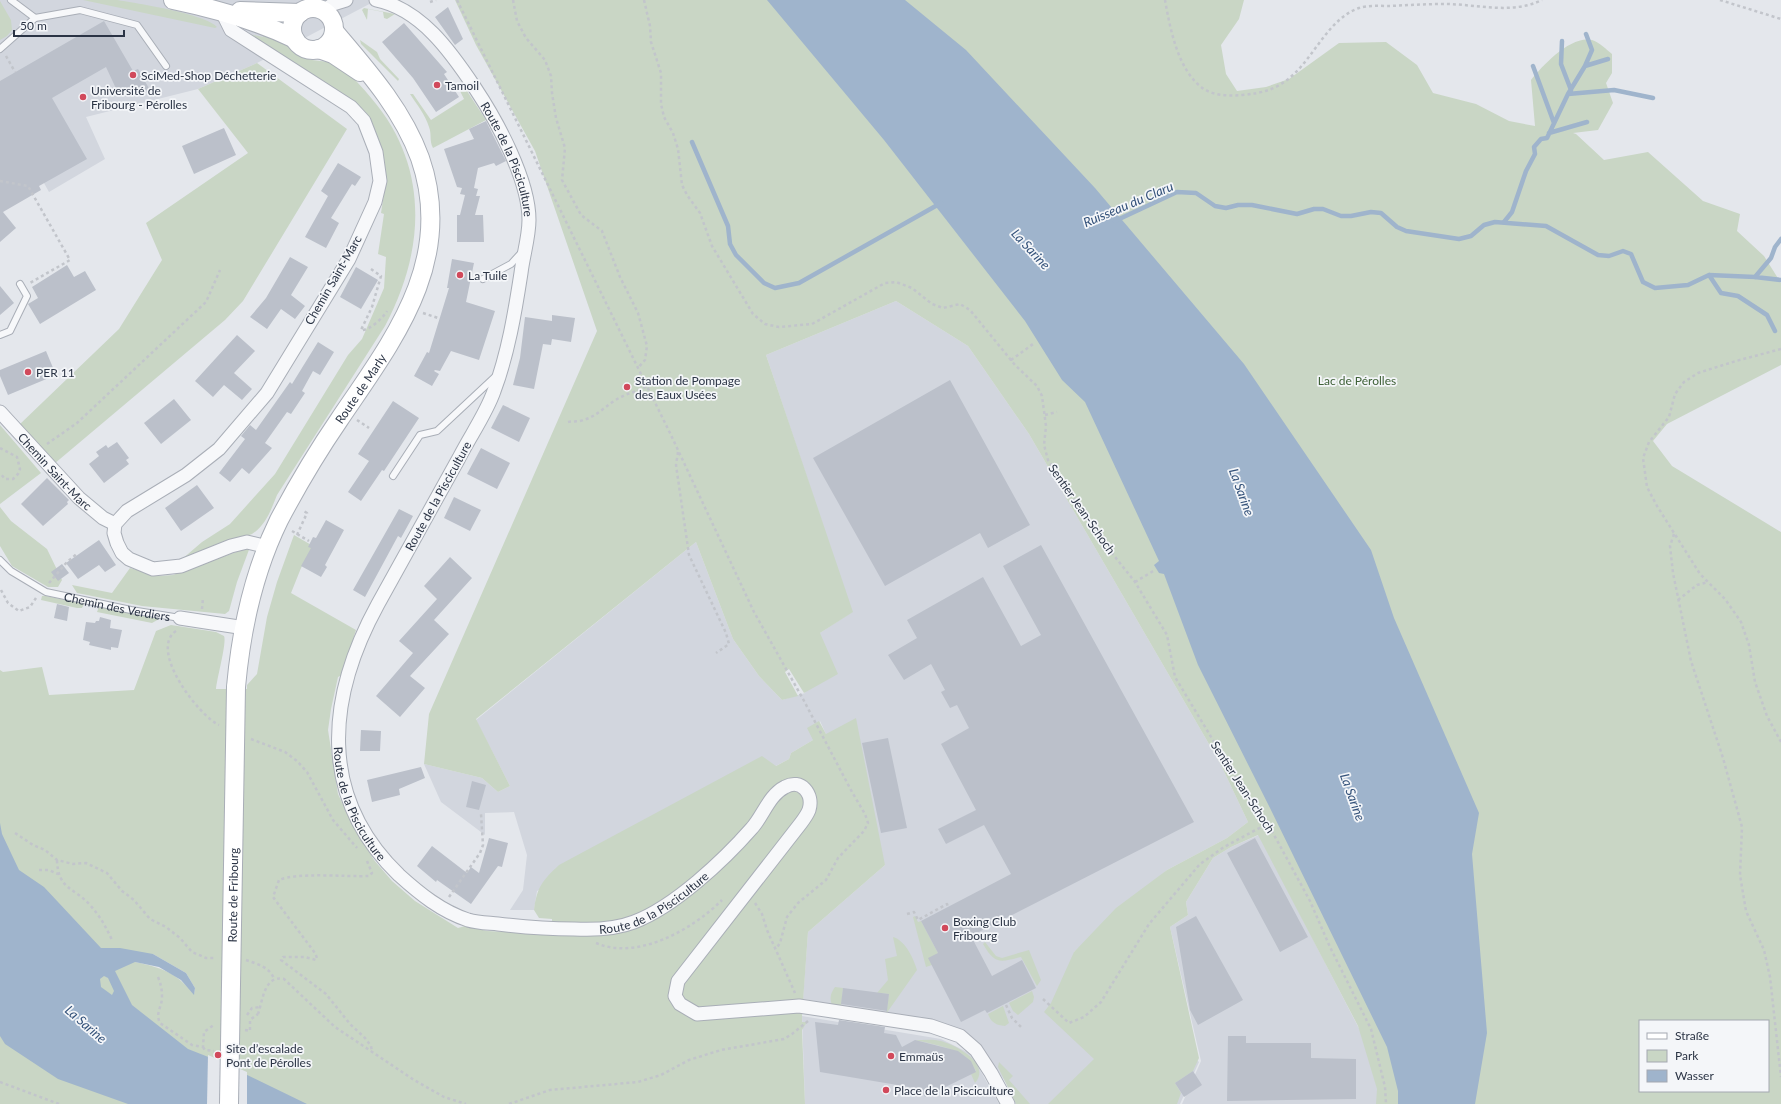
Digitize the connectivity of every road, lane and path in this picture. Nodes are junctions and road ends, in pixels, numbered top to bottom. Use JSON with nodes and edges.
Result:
{"nodes":[{"id":1,"x":11,"y":0,"type":"edge"},
{"id":2,"x":173,"y":0,"type":"edge"},
{"id":3,"x":346,"y":0,"type":"edge"},
{"id":4,"x":376,"y":0,"type":"edge"},
{"id":5,"x":436,"y":0,"type":"edge"},
{"id":6,"x":457,"y":0,"type":"edge"},
{"id":7,"x":513,"y":0,"type":"edge"},
{"id":8,"x":644,"y":0,"type":"edge"},
{"id":9,"x":1165,"y":0,"type":"edge"},
{"id":10,"x":1542,"y":0,"type":"edge"},
{"id":11,"x":1720,"y":0,"type":"edge"},
{"id":12,"x":430,"y":2,"type":"dead end"},
{"id":13,"x":221,"y":10,"type":"junction"},
{"id":14,"x":324,"y":11,"type":"junction"},
{"id":15,"x":300,"y":13,"type":"junction"},
{"id":16,"x":35,"y":18,"type":"junction"},
{"id":17,"x":1781,"y":19,"type":"edge"},
{"id":18,"x":334,"y":31,"type":"junction"},
{"id":19,"x":295,"y":39,"type":"junction"},
{"id":20,"x":0,"y":49,"type":"edge"},
{"id":21,"x":320,"y":49,"type":"junction"},
{"id":22,"x":8,"y":59,"type":"dead end"},
{"id":23,"x":166,"y":66,"type":"dead end"},
{"id":24,"x":15,"y":72,"type":"dead end"},
{"id":25,"x":381,"y":90,"type":"junction"},
{"id":26,"x":0,"y":182,"type":"edge"},
{"id":27,"x":524,"y":250,"type":"junction"},
{"id":28,"x":371,"y":269,"type":"dead end"},
{"id":29,"x":220,"y":270,"type":"dead end"},
{"id":30,"x":483,"y":279,"type":"dead end"},
{"id":31,"x":21,"y":286,"type":"joint"},
{"id":32,"x":386,"y":311,"type":"dead end"},
{"id":33,"x":421,"y":312,"type":"dead end"},
{"id":34,"x":438,"y":318,"type":"dead end"},
{"id":35,"x":0,"y":334,"type":"edge"},
{"id":36,"x":1033,"y":344,"type":"dead end"},
{"id":37,"x":1781,"y":349,"type":"edge"},
{"id":38,"x":1011,"y":360,"type":"junction"},
{"id":39,"x":638,"y":368,"type":"junction"},
{"id":40,"x":500,"y":372,"type":"junction"},
{"id":41,"x":647,"y":386,"type":"junction"},
{"id":42,"x":0,"y":412,"type":"edge"},
{"id":43,"x":1057,"y":412,"type":"dead end"},
{"id":44,"x":1044,"y":415,"type":"junction"},
{"id":45,"x":355,"y":418,"type":"dead end"},
{"id":46,"x":568,"y":422,"type":"dead end"},
{"id":47,"x":369,"y":428,"type":"dead end"},
{"id":48,"x":0,"y":448,"type":"edge"},
{"id":49,"x":37,"y":452,"type":"junction"},
{"id":50,"x":678,"y":452,"type":"junction"},
{"id":51,"x":0,"y":473,"type":"edge"},
{"id":52,"x":393,"y":476,"type":"dead end"},
{"id":53,"x":304,"y":512,"type":"dead end"},
{"id":54,"x":115,"y":524,"type":"junction"},
{"id":55,"x":1674,"y":534,"type":"junction"},
{"id":56,"x":309,"y":541,"type":"dead end"},
{"id":57,"x":268,"y":547,"type":"junction"},
{"id":58,"x":78,"y":553,"type":"dead end"},
{"id":59,"x":0,"y":560,"type":"edge"},
{"id":60,"x":1155,"y":570,"type":"dead end"},
{"id":61,"x":53,"y":576,"type":"dead end"},
{"id":62,"x":1135,"y":582,"type":"junction"},
{"id":63,"x":1708,"y":582,"type":"junction"},
{"id":64,"x":39,"y":588,"type":"junction"},
{"id":65,"x":1,"y":590,"type":"dead end"},
{"id":66,"x":1677,"y":601,"type":"junction"},
{"id":67,"x":180,"y":618,"type":"joint"},
{"id":68,"x":244,"y":628,"type":"junction"},
{"id":69,"x":171,"y":634,"type":"dead end"},
{"id":70,"x":716,"y":653,"type":"dead end"},
{"id":71,"x":236,"y":686,"type":"joint"},
{"id":72,"x":224,"y":728,"type":"dead end"},
{"id":73,"x":244,"y":736,"type":"dead end"},
{"id":74,"x":1781,"y":742,"type":"edge"},
{"id":75,"x":481,"y":814,"type":"dead end"},
{"id":76,"x":1266,"y":824,"type":"junction"},
{"id":77,"x":15,"y":833,"type":"dead end"},
{"id":78,"x":358,"y":849,"type":"dead end"},
{"id":79,"x":366,"y":859,"type":"dead end"},
{"id":80,"x":57,"y":860,"type":"junction"},
{"id":81,"x":39,"y":870,"type":"dead end"},
{"id":82,"x":58,"y":874,"type":"junction"},
{"id":83,"x":746,"y":893,"type":"junction"},
{"id":84,"x":449,"y":896,"type":"dead end"},
{"id":85,"x":724,"y":898,"type":"dead end"},
{"id":86,"x":948,"y":907,"type":"dead end"},
{"id":87,"x":907,"y":914,"type":"dead end"},
{"id":88,"x":574,"y":930,"type":"junction"},
{"id":89,"x":112,"y":940,"type":"dead end"},
{"id":90,"x":776,"y":949,"type":"junction"},
{"id":91,"x":219,"y":958,"type":"dead end"},
{"id":92,"x":245,"y":959,"type":"dead end"},
{"id":93,"x":158,"y":977,"type":"dead end"},
{"id":94,"x":274,"y":979,"type":"junction"},
{"id":95,"x":1043,"y":999,"type":"dead end"},
{"id":96,"x":799,"y":1006,"type":"junction"},
{"id":97,"x":1006,"y":1006,"type":"dead end"},
{"id":98,"x":814,"y":1009,"type":"junction"},
{"id":99,"x":221,"y":1024,"type":"dead end"},
{"id":100,"x":1022,"y":1028,"type":"dead end"},
{"id":101,"x":239,"y":1030,"type":"dead end"},
{"id":102,"x":372,"y":1052,"type":"junction"},
{"id":103,"x":1781,"y":1077,"type":"edge"},
{"id":104,"x":0,"y":1082,"type":"edge"},
{"id":105,"x":59,"y":1104,"type":"edge"},
{"id":106,"x":229,"y":1104,"type":"edge"},
{"id":107,"x":466,"y":1104,"type":"edge"},
{"id":108,"x":509,"y":1104,"type":"edge"},
{"id":109,"x":1008,"y":1104,"type":"edge"},
{"id":110,"x":1386,"y":1104,"type":"edge"}],
"edges":[{"from":1,"to":16,"type":"lane"},
{"from":2,"to":13,"type":"main road"},
{"from":3,"to":14,"type":"street"},
{"from":4,"to":27,"type":"street","name":"Route de la Pisciculture"},
{"from":5,"to":12,"type":"path"},
{"from":6,"to":39,"type":"path"},
{"from":7,"to":39,"type":"path"},
{"from":8,"to":38,"type":"path","name":"Sentier Jean-Schoch"},
{"from":9,"to":10,"type":"path"},
{"from":11,"to":17,"type":"path"},
{"from":13,"to":15,"type":"main road"},
{"from":13,"to":19,"type":"main road"},
{"from":13,"to":54,"type":"street","name":"Chemin Saint-Marc"},
{"from":14,"to":15,"type":"main road"},
{"from":14,"to":18,"type":"main road"},
{"from":15,"to":19,"type":"main road"},
{"from":16,"to":20,"type":"lane"},
{"from":16,"to":23,"type":"lane"},
{"from":18,"to":21,"type":"main road"},
{"from":18,"to":25,"type":"main road","name":"Route de Marly"},
{"from":19,"to":21,"type":"main road"},
{"from":21,"to":25,"type":"main road","name":"Route de Marly"},
{"from":22,"to":24,"type":"path"},
{"from":25,"to":57,"type":"main road","name":"Route de Marly"},
{"from":26,"to":31,"type":"path"},
{"from":27,"to":30,"type":"lane"},
{"from":27,"to":40,"type":"street","name":"Route de la Pisciculture"},
{"from":28,"to":32,"type":"path"},
{"from":29,"to":49,"type":"path"},
{"from":31,"to":35,"type":"lane"},
{"from":33,"to":34,"type":"path"},
{"from":36,"to":38,"type":"path"},
{"from":37,"to":55,"type":"path"},
{"from":38,"to":44,"type":"path","name":"Sentier Jean-Schoch"},
{"from":39,"to":41,"type":"path"},
{"from":40,"to":52,"type":"lane"},
{"from":40,"to":88,"type":"street","name":"Route de la Pisciculture"},
{"from":41,"to":46,"type":"path"},
{"from":41,"to":50,"type":"path"},
{"from":42,"to":49,"type":"street","name":"Chemin Saint-Marc"},
{"from":43,"to":44,"type":"path"},
{"from":44,"to":62,"type":"path","name":"Sentier Jean-Schoch"},
{"from":45,"to":47,"type":"path"},
{"from":48,"to":51,"type":"path"},
{"from":49,"to":54,"type":"street","name":"Chemin Saint-Marc"},
{"from":50,"to":70,"type":"path"},
{"from":50,"to":90,"type":"path"},
{"from":53,"to":56,"type":"path"},
{"from":54,"to":57,"type":"street"},
{"from":55,"to":63,"type":"path"},
{"from":55,"to":66,"type":"path"},
{"from":57,"to":68,"type":"main road","name":"Route de Marly"},
{"from":58,"to":61,"type":"path"},
{"from":59,"to":64,"type":"lane","name":"Chemin des Verdiers"},
{"from":60,"to":62,"type":"path"},
{"from":62,"to":76,"type":"path","name":"Sentier Jean-Schoch"},
{"from":63,"to":66,"type":"path"},
{"from":63,"to":74,"type":"path"},
{"from":64,"to":65,"type":"path"},
{"from":64,"to":67,"type":"lane","name":"Chemin des Verdiers"},
{"from":66,"to":103,"type":"path"},
{"from":67,"to":68,"type":"street","name":"Chemin des Verdiers"},
{"from":68,"to":71,"type":"main road","name":"Route de Marly"},
{"from":69,"to":72,"type":"path"},
{"from":71,"to":106,"type":"main road","name":"Route de Fribourg","bridge":true},
{"from":73,"to":78,"type":"path"},
{"from":75,"to":84,"type":"path"},
{"from":76,"to":95,"type":"path"},
{"from":76,"to":110,"type":"path","name":"Sentier Jean-Schoch"},
{"from":77,"to":80,"type":"path"},
{"from":79,"to":102,"type":"path"},
{"from":80,"to":82,"type":"path"},
{"from":80,"to":91,"type":"path"},
{"from":81,"to":82,"type":"path"},
{"from":82,"to":89,"type":"path"},
{"from":83,"to":88,"type":"street","name":"Route de la Pisciculture"},
{"from":83,"to":90,"type":"path"},
{"from":83,"to":96,"type":"street","name":"Route de la Pisciculture"},
{"from":85,"to":88,"type":"path"},
{"from":86,"to":87,"type":"path"},
{"from":90,"to":96,"type":"path"},
{"from":92,"to":94,"type":"path"},
{"from":93,"to":99,"type":"path"},
{"from":94,"to":101,"type":"path","bridge":true},
{"from":94,"to":102,"type":"path"},
{"from":96,"to":98,"type":"street","name":"Route de la Pisciculture"},
{"from":97,"to":100,"type":"path"},
{"from":98,"to":108,"type":"path"},
{"from":98,"to":109,"type":"street","name":"Route de la Pisciculture"},
{"from":102,"to":107,"type":"path"},
{"from":104,"to":105,"type":"path"}]}
